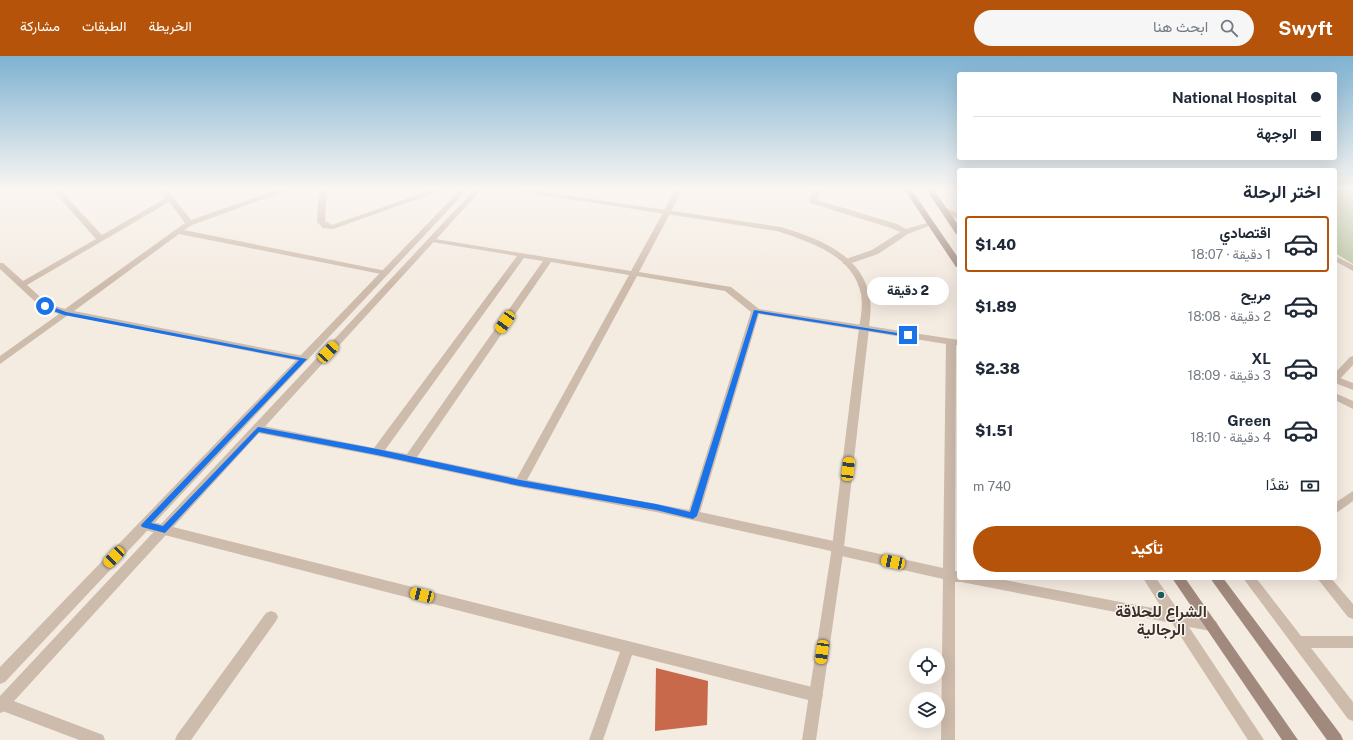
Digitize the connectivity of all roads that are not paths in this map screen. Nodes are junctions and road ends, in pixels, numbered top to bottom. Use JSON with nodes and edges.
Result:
{"nodes":[{"id":1,"x":84,"y":221,"type":"edge"},
{"id":2,"x":132,"y":221,"type":"edge"},
{"id":3,"x":195,"y":221,"type":"edge"},
{"id":4,"x":320,"y":221,"type":"edge"},
{"id":5,"x":351,"y":221,"type":"edge"},
{"id":6,"x":435,"y":221,"type":"edge"},
{"id":7,"x":450,"y":221,"type":"edge"},
{"id":8,"x":663,"y":221,"type":"edge"},
{"id":9,"x":726,"y":221,"type":"edge"},
{"id":10,"x":877,"y":221,"type":"edge"},
{"id":11,"x":928,"y":221,"type":"edge"},
{"id":12,"x":189,"y":223,"type":"joint"},
{"id":13,"x":930,"y":224,"type":"junction"},
{"id":14,"x":176,"y":231,"type":"junction"},
{"id":15,"x":905,"y":232,"type":"junction"},
{"id":16,"x":101,"y":239,"type":"junction"},
{"id":17,"x":432,"y":240,"type":"junction"},
{"id":18,"x":522,"y":255,"type":"junction"},
{"id":19,"x":1337,"y":259,"type":"edge"},
{"id":20,"x":548,"y":260,"type":"junction"},
{"id":21,"x":846,"y":262,"type":"junction"},
{"id":22,"x":957,"y":262,"type":"edge"},
{"id":23,"x":0,"y":265,"type":"edge"},
{"id":24,"x":1353,"y":269,"type":"edge"},
{"id":25,"x":386,"y":273,"type":"junction"},
{"id":26,"x":635,"y":274,"type":"junction"},
{"id":27,"x":22,"y":285,"type":"junction"},
{"id":28,"x":756,"y":311,"type":"junction"},
{"id":29,"x":64,"y":313,"type":"junction"},
{"id":30,"x":864,"y":328,"type":"junction"},
{"id":31,"x":955,"y":343,"type":"edge"},
{"id":32,"x":304,"y":359,"type":"junction"},
{"id":33,"x":1353,"y":359,"type":"edge"},
{"id":34,"x":0,"y":361,"type":"edge"},
{"id":35,"x":1337,"y":377,"type":"edge"},
{"id":36,"x":1337,"y":380,"type":"edge"},
{"id":37,"x":1353,"y":387,"type":"edge"},
{"id":38,"x":1337,"y":397,"type":"edge"},
{"id":39,"x":1353,"y":405,"type":"edge"},
{"id":40,"x":258,"y":429,"type":"junction"},
{"id":41,"x":377,"y":452,"type":"junction"},
{"id":42,"x":409,"y":460,"type":"junction"},
{"id":43,"x":520,"y":483,"type":"junction"},
{"id":44,"x":1353,"y":495,"type":"edge"},
{"id":45,"x":1337,"y":507,"type":"edge"},
{"id":46,"x":693,"y":516,"type":"junction"},
{"id":47,"x":145,"y":525,"type":"junction"},
{"id":48,"x":165,"y":530,"type":"junction"},
{"id":49,"x":838,"y":548,"type":"junction"},
{"id":50,"x":954,"y":576,"type":"edge"},
{"id":51,"x":976,"y":580,"type":"edge"},
{"id":52,"x":1150,"y":580,"type":"edge"},
{"id":53,"x":1179,"y":580,"type":"edge"},
{"id":54,"x":1217,"y":580,"type":"edge"},
{"id":55,"x":1250,"y":580,"type":"edge"},
{"id":56,"x":1325,"y":580,"type":"edge"},
{"id":57,"x":1353,"y":613,"type":"edge"},
{"id":58,"x":272,"y":617,"type":"dead end"},
{"id":59,"x":1177,"y":619,"type":"junction"},
{"id":60,"x":1211,"y":625,"type":"junction"},
{"id":61,"x":1297,"y":642,"type":"junction"},
{"id":62,"x":1353,"y":642,"type":"edge"},
{"id":63,"x":628,"y":647,"type":"junction"},
{"id":64,"x":0,"y":677,"type":"edge"},
{"id":65,"x":816,"y":695,"type":"junction"},
{"id":66,"x":1,"y":705,"type":"edge"},
{"id":67,"x":1353,"y":714,"type":"edge"},
{"id":68,"x":98,"y":740,"type":"edge"},
{"id":69,"x":182,"y":740,"type":"edge"},
{"id":70,"x":596,"y":740,"type":"edge"},
{"id":71,"x":809,"y":740,"type":"edge"},
{"id":72,"x":948,"y":740,"type":"edge"},
{"id":73,"x":1257,"y":740,"type":"edge"},
{"id":74,"x":1291,"y":740,"type":"edge"},
{"id":75,"x":1336,"y":740,"type":"edge"}],
"edges":[{"from":1,"to":16,"type":"street"},
{"from":2,"to":16,"type":"street"},
{"from":3,"to":12,"type":"street"},
{"from":4,"to":5,"type":"street"},
{"from":6,"to":25,"type":"street"},
{"from":7,"to":17,"type":"street"},
{"from":8,"to":26,"type":"street"},
{"from":9,"to":21,"type":"street"},
{"from":10,"to":15,"type":"street"},
{"from":11,"to":13,"type":"main road"},
{"from":12,"to":14,"type":"street"},
{"from":13,"to":15,"type":"street"},
{"from":13,"to":22,"type":"main road"},
{"from":14,"to":25,"type":"street"},
{"from":14,"to":29,"type":"street"},
{"from":15,"to":21,"type":"street"},
{"from":16,"to":27,"type":"street"},
{"from":17,"to":18,"type":"street"},
{"from":17,"to":40,"type":"street"},
{"from":18,"to":20,"type":"street"},
{"from":18,"to":41,"type":"street"},
{"from":19,"to":24,"type":"street"},
{"from":20,"to":26,"type":"street"},
{"from":20,"to":42,"type":"street"},
{"from":21,"to":30,"type":"street"},
{"from":23,"to":27,"type":"street"},
{"from":25,"to":32,"type":"street"},
{"from":26,"to":28,"type":"street"},
{"from":26,"to":43,"type":"street"},
{"from":27,"to":29,"type":"street"},
{"from":28,"to":30,"type":"street"},
{"from":28,"to":46,"type":"street"},
{"from":29,"to":32,"type":"street"},
{"from":29,"to":34,"type":"street"},
{"from":30,"to":31,"type":"street"},
{"from":30,"to":49,"type":"street"},
{"from":31,"to":50,"type":"street"},
{"from":32,"to":47,"type":"street"},
{"from":33,"to":35,"type":"street"},
{"from":36,"to":37,"type":"street"},
{"from":38,"to":39,"type":"street"},
{"from":40,"to":41,"type":"street"},
{"from":40,"to":48,"type":"street"},
{"from":41,"to":42,"type":"street"},
{"from":42,"to":43,"type":"street"},
{"from":43,"to":46,"type":"street"},
{"from":44,"to":45,"type":"street"},
{"from":46,"to":49,"type":"street"},
{"from":47,"to":48,"type":"street"},
{"from":47,"to":64,"type":"street"},
{"from":48,"to":63,"type":"street"},
{"from":48,"to":66,"type":"street"},
{"from":49,"to":50,"type":"street"},
{"from":49,"to":65,"type":"street"},
{"from":50,"to":72,"type":"street"},
{"from":51,"to":59,"type":"street"},
{"from":52,"to":59,"type":"street"},
{"from":53,"to":60,"type":"main road"},
{"from":54,"to":75,"type":"main road"},
{"from":55,"to":61,"type":"street"},
{"from":56,"to":57,"type":"street"},
{"from":58,"to":69,"type":"street"},
{"from":59,"to":60,"type":"street"},
{"from":59,"to":73,"type":"street"},
{"from":60,"to":74,"type":"main road"},
{"from":61,"to":62,"type":"street"},
{"from":61,"to":67,"type":"street"},
{"from":63,"to":65,"type":"street"},
{"from":63,"to":70,"type":"street"},
{"from":65,"to":71,"type":"street"},
{"from":66,"to":68,"type":"street"}]}
